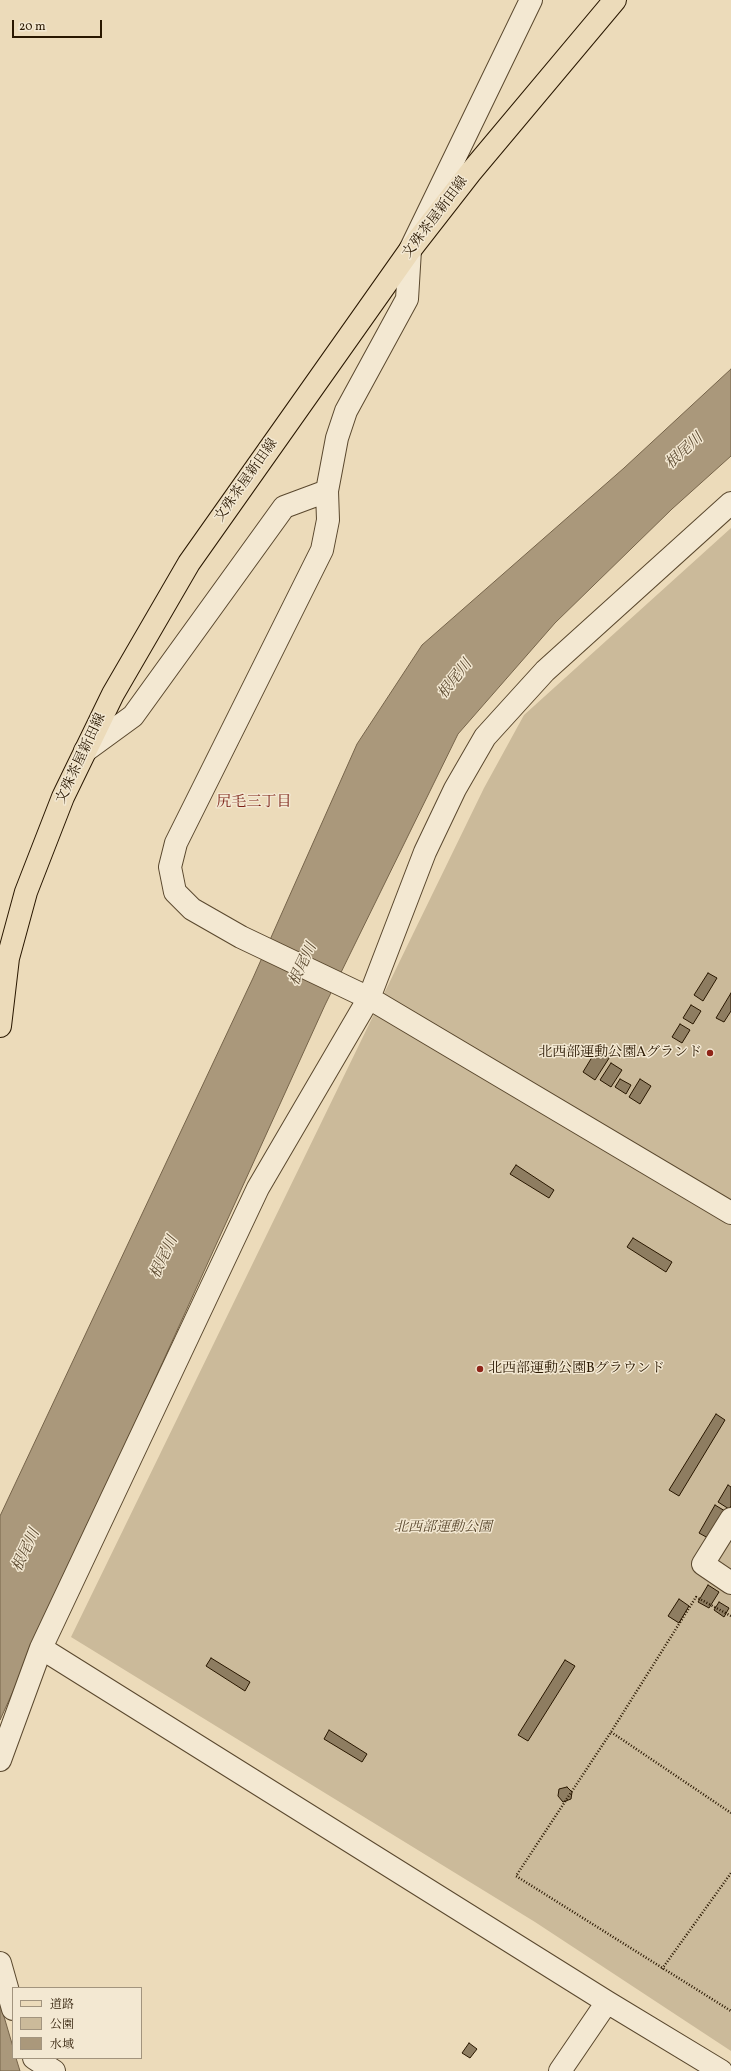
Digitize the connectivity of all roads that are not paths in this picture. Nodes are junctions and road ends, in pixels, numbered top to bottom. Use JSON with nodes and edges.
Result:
{"nodes":[{"id":1,"x":531,"y":0,"type":"edge"},
{"id":2,"x":615,"y":0,"type":"edge"},
{"id":3,"x":410,"y":250,"type":"junction"},
{"id":4,"x":327,"y":491,"type":"junction"},
{"id":5,"x":731,"y":504,"type":"edge"},
{"id":6,"x":85,"y":751,"type":"junction"},
{"id":7,"x":369,"y":998,"type":"junction"},
{"id":8,"x":0,"y":1026,"type":"edge"},
{"id":9,"x":731,"y":1213,"type":"edge"},
{"id":10,"x":731,"y":1519,"type":"edge"},
{"id":11,"x":731,"y":1583,"type":"edge"},
{"id":12,"x":41,"y":1648,"type":"junction"},
{"id":13,"x":0,"y":1760,"type":"edge"},
{"id":14,"x":0,"y":1962,"type":"edge"},
{"id":15,"x":607,"y":2002,"type":"junction"},
{"id":16,"x":12,"y":2005,"type":"edge"},
{"id":17,"x":36,"y":2059,"type":"edge"},
{"id":18,"x":54,"y":2071,"type":"edge"},
{"id":19,"x":560,"y":2071,"type":"edge"},
{"id":20,"x":721,"y":2071,"type":"edge"}],
"edges":[{"from":1,"to":3,"type":"street"},
{"from":2,"to":3,"type":"main road","name":"文殊茶屋新田線"},
{"from":3,"to":4,"type":"street"},
{"from":3,"to":6,"type":"main road","name":"文殊茶屋新田線"},
{"from":4,"to":6,"type":"street"},
{"from":4,"to":7,"type":"street"},
{"from":5,"to":7,"type":"street"},
{"from":6,"to":8,"type":"main road","name":"文殊茶屋新田線"},
{"from":7,"to":9,"type":"street"},
{"from":7,"to":12,"type":"street"},
{"from":10,"to":11,"type":"street"},
{"from":12,"to":13,"type":"street"},
{"from":12,"to":15,"type":"street"},
{"from":14,"to":16,"type":"street"},
{"from":15,"to":19,"type":"street"},
{"from":15,"to":20,"type":"street"},
{"from":17,"to":18,"type":"street"}]}
